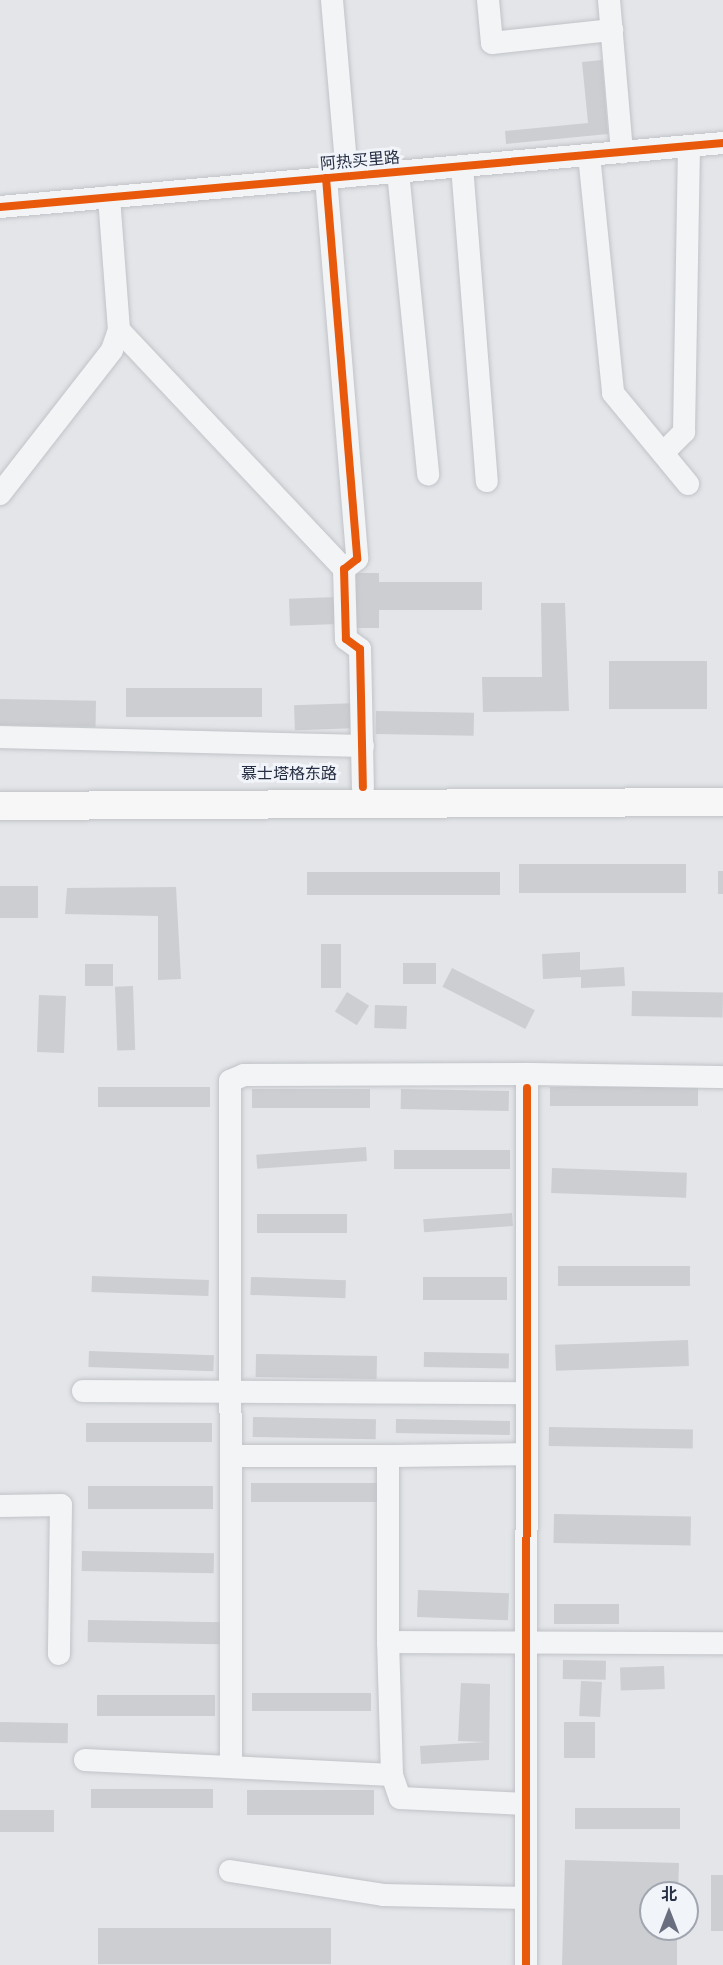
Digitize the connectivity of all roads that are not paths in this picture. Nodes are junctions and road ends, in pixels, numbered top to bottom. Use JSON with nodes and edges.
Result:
{"nodes":[{"id":1,"x":332,"y":0,"type":"edge"},
{"id":2,"x":488,"y":0,"type":"edge"},
{"id":3,"x":609,"y":0,"type":"edge"},
{"id":4,"x":612,"y":30,"type":"junction"},
{"id":5,"x":723,"y":143,"type":"edge"},
{"id":6,"x":689,"y":146,"type":"junction"},
{"id":7,"x":622,"y":152,"type":"junction"},
{"id":8,"x":589,"y":155,"type":"junction"},
{"id":9,"x":462,"y":166,"type":"junction"},
{"id":10,"x":398,"y":172,"type":"junction"},
{"id":11,"x":336,"y":177,"type":"junction"},
{"id":12,"x":109,"y":197,"type":"junction"},
{"id":13,"x":0,"y":207,"type":"edge"},
{"id":14,"x":119,"y":330,"type":"junction"},
{"id":15,"x":663,"y":453,"type":"junction"},
{"id":16,"x":428,"y":475,"type":"dead end"},
{"id":17,"x":487,"y":480,"type":"dead end"},
{"id":18,"x":688,"y":484,"type":"dead end"},
{"id":19,"x":0,"y":494,"type":"edge"},
{"id":20,"x":344,"y":569,"type":"junction"},
{"id":21,"x":0,"y":737,"type":"edge"},
{"id":22,"x":363,"y":747,"type":"junction"},
{"id":23,"x":723,"y":785,"type":"edge"},
{"id":24,"x":363,"y":787,"type":"junction"},
{"id":25,"x":0,"y":789,"type":"edge"},
{"id":26,"x":723,"y":802,"type":"edge"},
{"id":27,"x":0,"y":806,"type":"edge"},
{"id":28,"x":723,"y":1077,"type":"edge"},
{"id":29,"x":527,"y":1081,"type":"junction"},
{"id":30,"x":83,"y":1391,"type":"dead end"},
{"id":31,"x":234,"y":1392,"type":"junction"},
{"id":32,"x":524,"y":1393,"type":"junction"},
{"id":33,"x":524,"y":1454,"type":"junction"},
{"id":34,"x":234,"y":1456,"type":"junction"},
{"id":35,"x":388,"y":1456,"type":"junction"},
{"id":36,"x":0,"y":1506,"type":"edge"},
{"id":37,"x":525,"y":1641,"type":"junction"},
{"id":38,"x":388,"y":1642,"type":"junction"},
{"id":39,"x":723,"y":1643,"type":"edge"},
{"id":40,"x":59,"y":1654,"type":"dead end"},
{"id":41,"x":85,"y":1760,"type":"dead end"},
{"id":42,"x":231,"y":1766,"type":"junction"},
{"id":43,"x":392,"y":1775,"type":"junction"},
{"id":44,"x":526,"y":1804,"type":"junction"},
{"id":45,"x":230,"y":1871,"type":"dead end"},
{"id":46,"x":526,"y":1898,"type":"junction"},
{"id":47,"x":526,"y":1965,"type":"edge"}],
"edges":[{"from":1,"to":11,"type":"street"},
{"from":2,"to":4,"type":"street"},
{"from":3,"to":4,"type":"street"},
{"from":4,"to":7,"type":"street"},
{"from":5,"to":6,"type":"street","name":"阿热买里路"},
{"from":6,"to":7,"type":"street","name":"阿热买里路"},
{"from":6,"to":15,"type":"street"},
{"from":7,"to":8,"type":"street","name":"阿热买里路"},
{"from":8,"to":9,"type":"street","name":"阿热买里路"},
{"from":8,"to":15,"type":"street"},
{"from":9,"to":10,"type":"street","name":"阿热买里路"},
{"from":9,"to":17,"type":"street"},
{"from":10,"to":11,"type":"street","name":"阿热买里路"},
{"from":10,"to":16,"type":"street"},
{"from":11,"to":12,"type":"street","name":"阿热买里路"},
{"from":11,"to":20,"type":"street"},
{"from":12,"to":13,"type":"street","name":"阿热买里路"},
{"from":12,"to":14,"type":"street"},
{"from":14,"to":19,"type":"street"},
{"from":14,"to":20,"type":"street"},
{"from":15,"to":18,"type":"street"},
{"from":20,"to":22,"type":"street"},
{"from":21,"to":22,"type":"street"},
{"from":22,"to":24,"type":"street"},
{"from":23,"to":24,"type":"main road","name":"慕士塔格东路"},
{"from":24,"to":25,"type":"main road","name":"慕士塔格东路"},
{"from":26,"to":27,"type":"main road","name":"慕士塔格东路"},
{"from":28,"to":29,"type":"street"},
{"from":29,"to":31,"type":"street"},
{"from":29,"to":32,"type":"street"},
{"from":30,"to":31,"type":"street"},
{"from":31,"to":32,"type":"street"},
{"from":31,"to":34,"type":"street"},
{"from":32,"to":33,"type":"street"},
{"from":33,"to":35,"type":"street"},
{"from":33,"to":37,"type":"street"},
{"from":34,"to":35,"type":"street"},
{"from":34,"to":42,"type":"street"},
{"from":35,"to":38,"type":"street"},
{"from":36,"to":40,"type":"street"},
{"from":37,"to":38,"type":"street"},
{"from":37,"to":39,"type":"street"},
{"from":37,"to":44,"type":"street"},
{"from":38,"to":43,"type":"street"},
{"from":41,"to":42,"type":"street"},
{"from":42,"to":43,"type":"street"},
{"from":43,"to":44,"type":"street"},
{"from":44,"to":46,"type":"street"},
{"from":45,"to":46,"type":"street"},
{"from":46,"to":47,"type":"street"}]}
